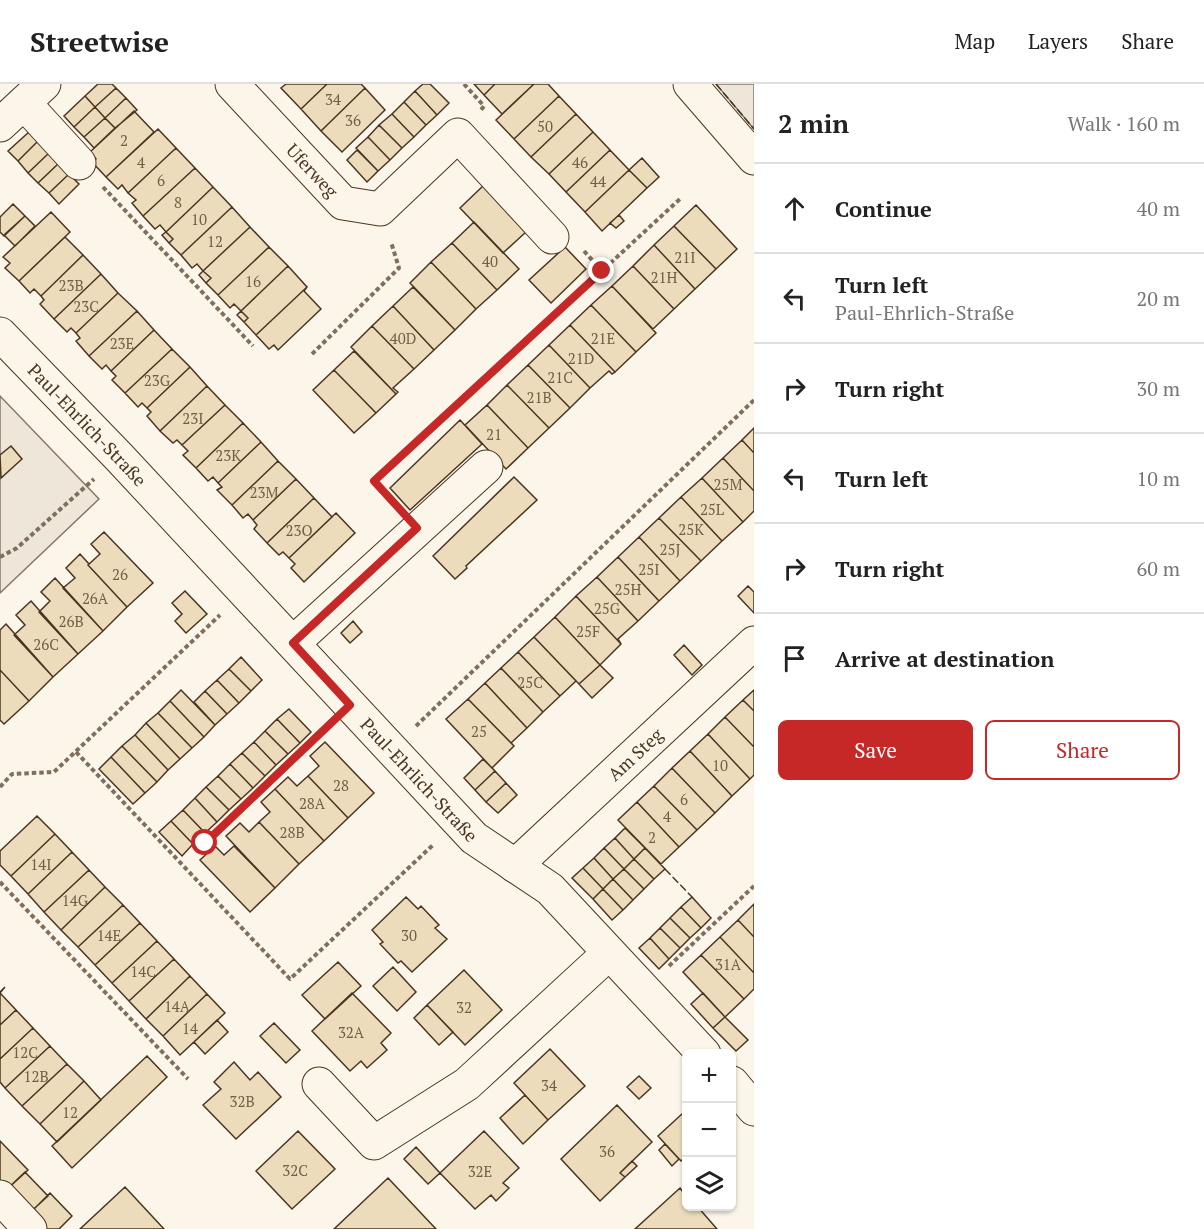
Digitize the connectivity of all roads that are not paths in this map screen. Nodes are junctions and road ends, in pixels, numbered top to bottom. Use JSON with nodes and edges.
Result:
{"nodes":[{"id":1,"x":232,"y":84,"type":"edge"},
{"id":2,"x":690,"y":84,"type":"edge"},
{"id":3,"x":34,"y":93,"type":"edge"},
{"id":4,"x":0,"y":125,"type":"edge"},
{"id":5,"x":754,"y":158,"type":"edge"},
{"id":6,"x":80,"y":163,"type":"road end"},
{"id":7,"x":552,"y":237,"type":"dead end"},
{"id":8,"x":0,"y":334,"type":"edge"},
{"id":9,"x":486,"y":467,"type":"dead end"},
{"id":10,"x":293,"y":643,"type":"junction"},
{"id":11,"x":754,"y":643,"type":"edge"},
{"id":12,"x":514,"y":866,"type":"junction"},
{"id":13,"x":609,"y":953,"type":"junction"},
{"id":14,"x":700,"y":1049,"type":"edge"},
{"id":15,"x":320,"y":1084,"type":"dead end"},
{"id":16,"x":736,"y":1088,"type":"edge"},
{"id":17,"x":754,"y":1109,"type":"edge"},
{"id":18,"x":0,"y":1197,"type":"edge"},
{"id":19,"x":30,"y":1229,"type":"edge"}],
"edges":[{"from":1,"to":7,"type":"street","name":"Uferweg"},
{"from":2,"to":5,"type":"street"},
{"from":3,"to":4,"type":"street"},
{"from":3,"to":6,"type":"street"},
{"from":8,"to":10,"type":"street","name":"Paul-Ehrlich-Straße"},
{"from":9,"to":10,"type":"street"},
{"from":10,"to":12,"type":"street","name":"Paul-Ehrlich-Straße"},
{"from":11,"to":12,"type":"street","name":"Am Steg"},
{"from":12,"to":13,"type":"street","name":"Paul-Ehrlich-Straße"},
{"from":13,"to":14,"type":"street","name":"Paul-Ehrlich-Straße"},
{"from":13,"to":15,"type":"street"},
{"from":16,"to":17,"type":"street"},
{"from":18,"to":19,"type":"street"}]}
